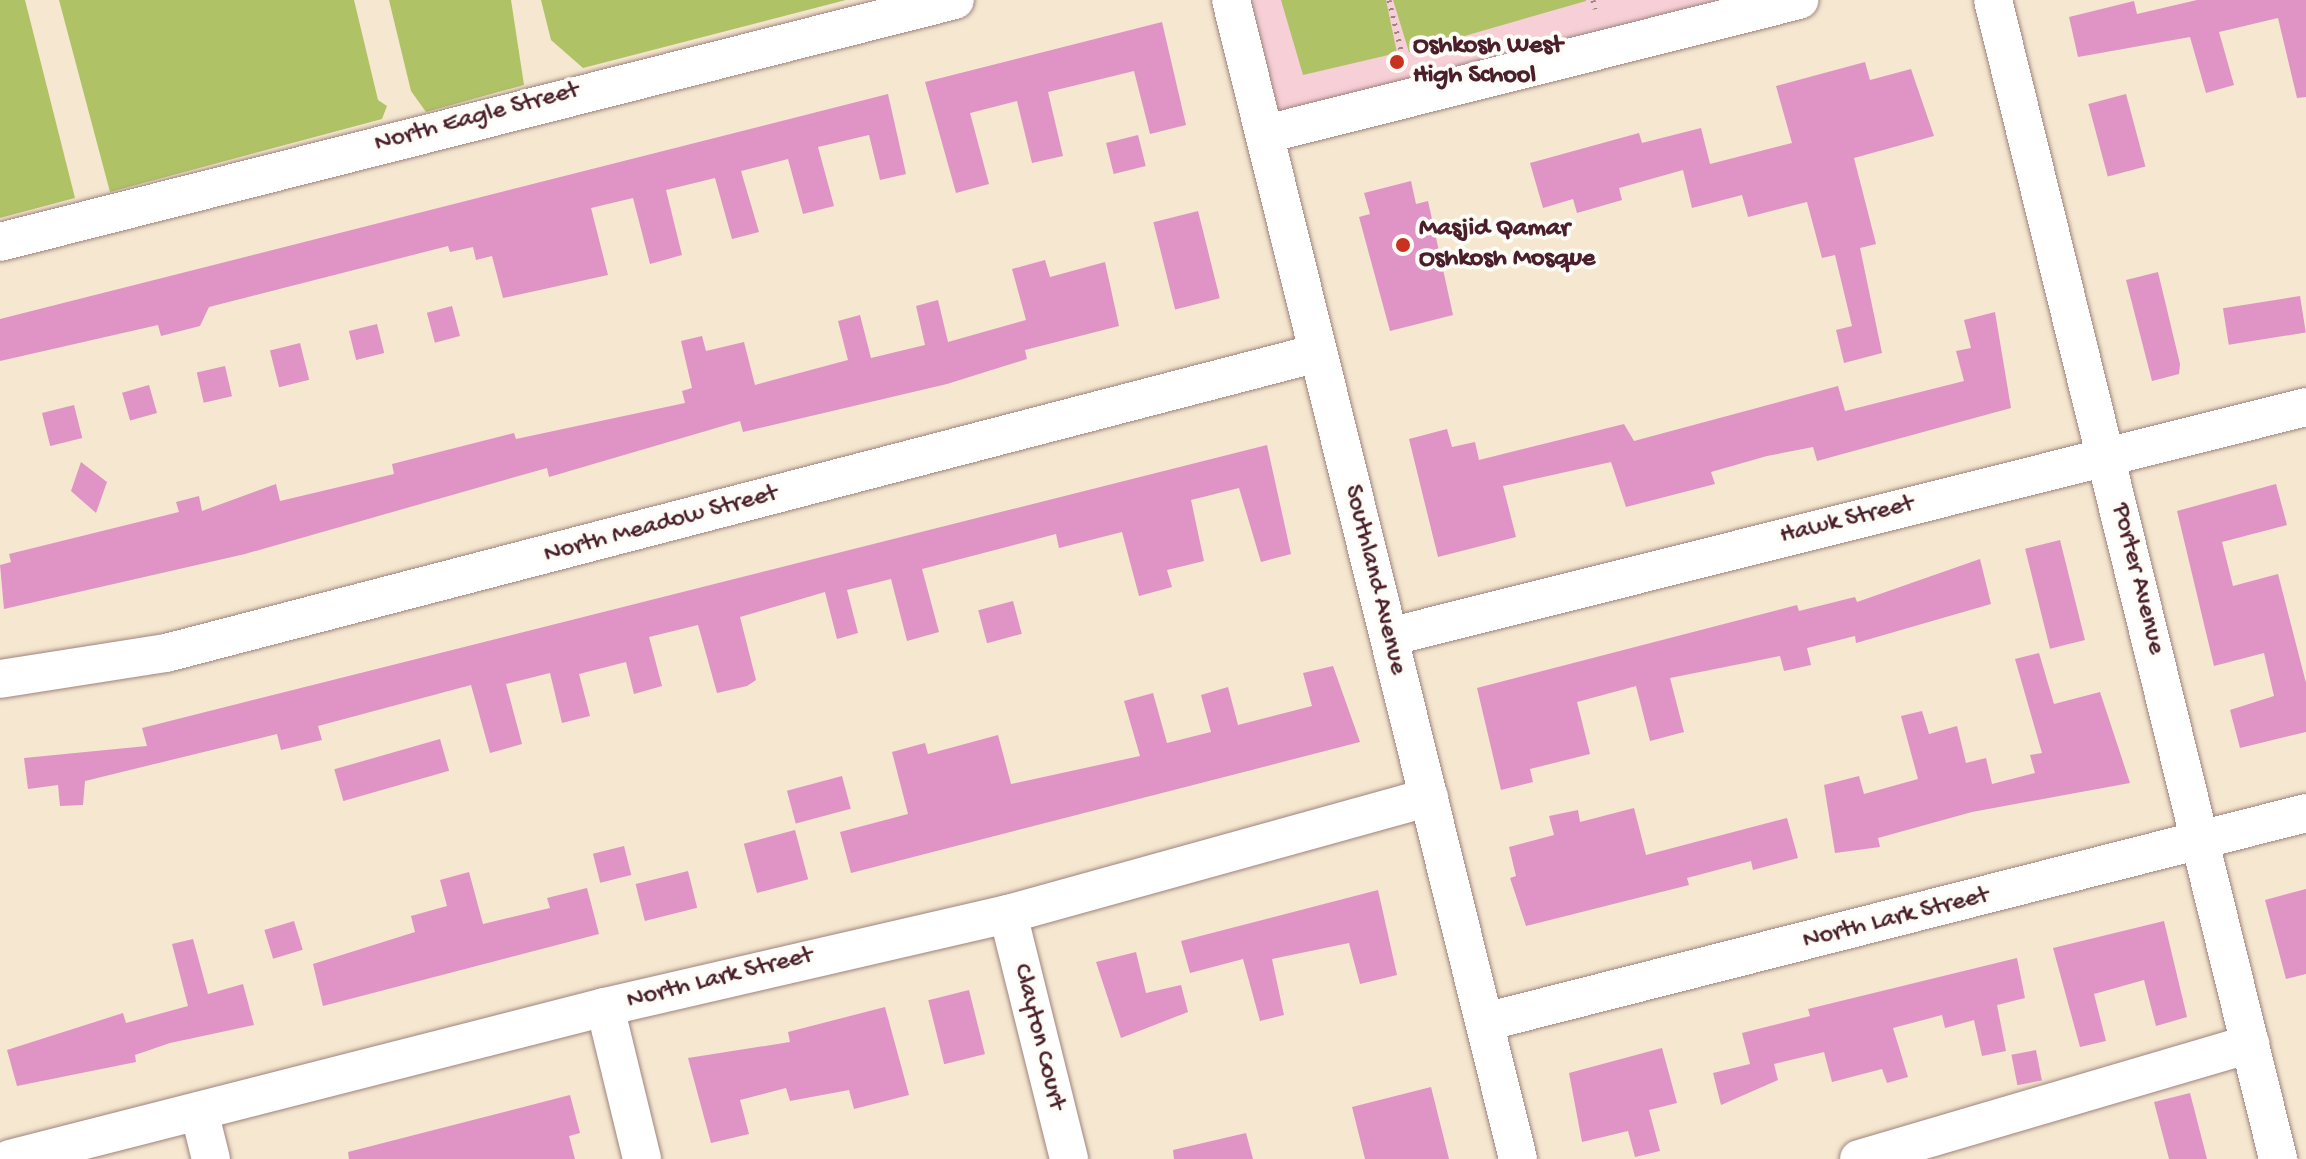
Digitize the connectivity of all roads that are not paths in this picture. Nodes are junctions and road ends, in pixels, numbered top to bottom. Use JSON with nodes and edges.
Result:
{"nodes":[{"id":1,"x":955,"y":0,"type":"edge"},
{"id":2,"x":1231,"y":0,"type":"edge"},
{"id":3,"x":1799,"y":0,"type":"edge"},
{"id":4,"x":1993,"y":0,"type":"edge"},
{"id":5,"x":1266,"y":134,"type":"junction"},
{"id":6,"x":0,"y":242,"type":"edge"},
{"id":7,"x":1318,"y":353,"type":"junction"},
{"id":8,"x":2306,"y":407,"type":"edge"},
{"id":9,"x":2107,"y":454,"type":"junction"},
{"id":10,"x":1389,"y":637,"type":"junction"},
{"id":11,"x":0,"y":679,"type":"edge"},
{"id":12,"x":1429,"y":797,"type":"junction"},
{"id":13,"x":2306,"y":813,"type":"edge"},
{"id":14,"x":2201,"y":840,"type":"junction"},
{"id":15,"x":1008,"y":914,"type":"junction"},
{"id":16,"x":605,"y":1007,"type":"junction"},
{"id":17,"x":1485,"y":1022,"type":"junction"},
{"id":18,"x":2250,"y":1044,"type":"junction"},
{"id":19,"x":199,"y":1111,"type":"junction"},
{"id":20,"x":10,"y":1159,"type":"edge"},
{"id":21,"x":211,"y":1159,"type":"edge"},
{"id":22,"x":642,"y":1159,"type":"edge"},
{"id":23,"x":1069,"y":1159,"type":"edge"},
{"id":24,"x":1518,"y":1159,"type":"edge"},
{"id":25,"x":1859,"y":1159,"type":"edge"},
{"id":26,"x":2278,"y":1159,"type":"edge"}],
"edges":[{"from":1,"to":6,"type":"street","name":"North Eagle Street"},
{"from":2,"to":5,"type":"street","name":"Southland Avenue"},
{"from":3,"to":5,"type":"street"},
{"from":4,"to":9,"type":"street","name":"Porter Avenue"},
{"from":5,"to":7,"type":"street","name":"Southland Avenue"},
{"from":7,"to":10,"type":"street","name":"Southland Avenue"},
{"from":7,"to":11,"type":"street","name":"North Meadow Street"},
{"from":8,"to":9,"type":"street","name":"Hawk Street"},
{"from":9,"to":10,"type":"street","name":"Hawk Street"},
{"from":9,"to":14,"type":"street","name":"Porter Avenue"},
{"from":10,"to":12,"type":"street","name":"Southland Avenue"},
{"from":12,"to":15,"type":"street","name":"North Lark Street"},
{"from":12,"to":17,"type":"street","name":"Southland Avenue"},
{"from":13,"to":14,"type":"street","name":"North Lark Street"},
{"from":14,"to":17,"type":"street","name":"North Lark Street"},
{"from":14,"to":18,"type":"street","name":"Porter Avenue"},
{"from":15,"to":16,"type":"street","name":"North Lark Street"},
{"from":15,"to":23,"type":"street","name":"Clayton Court"},
{"from":16,"to":19,"type":"street","name":"North Lark Street"},
{"from":16,"to":22,"type":"street"},
{"from":17,"to":24,"type":"street","name":"Southland Avenue"},
{"from":18,"to":25,"type":"street"},
{"from":18,"to":26,"type":"street","name":"Porter Avenue"},
{"from":19,"to":20,"type":"street","name":"North Lark Street"},
{"from":19,"to":21,"type":"street"}]}
